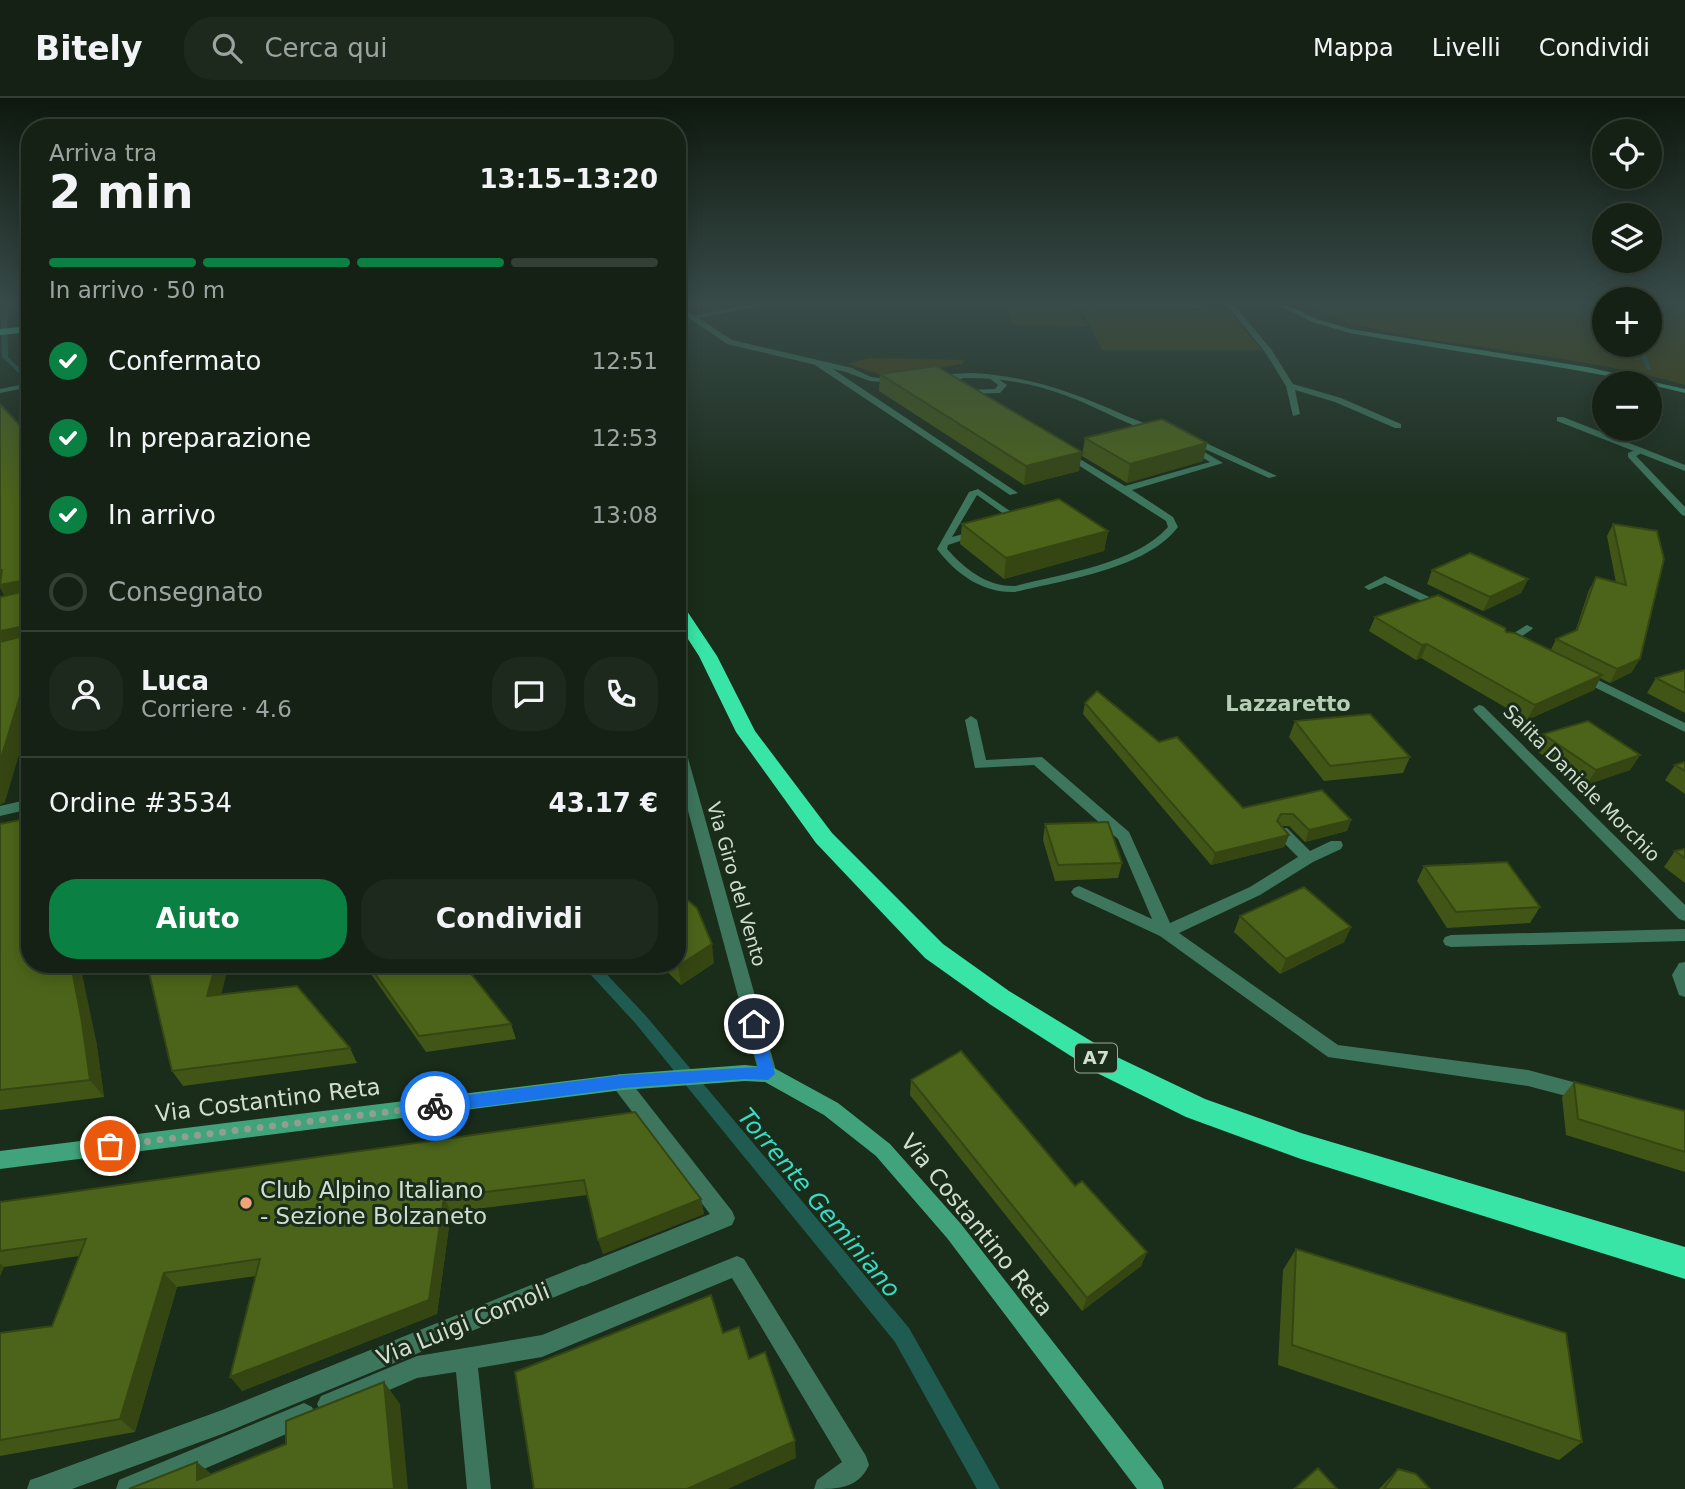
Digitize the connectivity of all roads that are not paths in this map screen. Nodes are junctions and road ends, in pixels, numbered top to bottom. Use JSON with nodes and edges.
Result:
{"nodes":[{"id":1,"x":828,"y":370,"type":"edge"},
{"id":2,"x":841,"y":370,"type":"edge"},
{"id":3,"x":1280,"y":370,"type":"edge"},
{"id":4,"x":1586,"y":370,"type":"edge"},
{"id":5,"x":961,"y":376,"type":"junction"},
{"id":6,"x":992,"y":377,"type":"junction"},
{"id":7,"x":919,"y":378,"type":"edge"},
{"id":8,"x":908,"y":379,"type":"edge"},
{"id":9,"x":1290,"y":386,"type":"junction"},
{"id":10,"x":21,"y":387,"type":"edge"},
{"id":11,"x":958,"y":390,"type":"junction"},
{"id":12,"x":0,"y":391,"type":"edge"},
{"id":13,"x":1685,"y":391,"type":"edge"},
{"id":14,"x":981,"y":404,"type":"edge"},
{"id":15,"x":1296,"y":414,"type":"dead end"},
{"id":16,"x":1560,"y":419,"type":"dead end"},
{"id":17,"x":1398,"y":426,"type":"dead end"},
{"id":18,"x":1164,"y":433,"type":"edge"},
{"id":19,"x":1051,"y":445,"type":"edge"},
{"id":20,"x":1643,"y":450,"type":"junction"},
{"id":21,"x":1685,"y":468,"type":"edge"},
{"id":22,"x":1272,"y":476,"type":"dead end"},
{"id":23,"x":1124,"y":489,"type":"junction"},
{"id":24,"x":1013,"y":493,"type":"dead end"},
{"id":25,"x":1685,"y":513,"type":"edge"},
{"id":26,"x":1008,"y":526,"type":"edge"},
{"id":27,"x":995,"y":529,"type":"edge"},
{"id":28,"x":944,"y":543,"type":"junction"},
{"id":29,"x":1369,"y":587,"type":"dead end"},
{"id":30,"x":1449,"y":610,"type":"edge"},
{"id":31,"x":686,"y":623,"type":"edge"},
{"id":32,"x":1527,"y":628,"type":"dead end"},
{"id":33,"x":1527,"y":649,"type":"edge"},
{"id":34,"x":1571,"y":671,"type":"edge"},
{"id":35,"x":1479,"y":709,"type":"dead end"},
{"id":36,"x":971,"y":720,"type":"dead end"},
{"id":37,"x":1685,"y":728,"type":"edge"},
{"id":38,"x":686,"y":777,"type":"edge"},
{"id":39,"x":21,"y":806,"type":"edge"},
{"id":40,"x":0,"y":811,"type":"edge"},
{"id":41,"x":1282,"y":832,"type":"edge"},
{"id":42,"x":1336,"y":845,"type":"dead end"},
{"id":43,"x":1308,"y":858,"type":"junction"},
{"id":44,"x":1079,"y":892,"type":"dead end"},
{"id":45,"x":1685,"y":915,"type":"edge"},
{"id":46,"x":1166,"y":932,"type":"junction"},
{"id":47,"x":1685,"y":935,"type":"edge"},
{"id":48,"x":1451,"y":942,"type":"dead end"},
{"id":49,"x":1685,"y":968,"type":"edge"},
{"id":50,"x":1685,"y":990,"type":"edge"},
{"id":51,"x":768,"y":1074,"type":"junction"},
{"id":52,"x":621,"y":1082,"type":"junction"},
{"id":53,"x":1606,"y":1098,"type":"edge"},
{"id":54,"x":0,"y":1160,"type":"edge"},
{"id":55,"x":1685,"y":1263,"type":"edge"},
{"id":56,"x":466,"y":1359,"type":"junction"},
{"id":57,"x":39,"y":1489,"type":"edge"},
{"id":58,"x":128,"y":1489,"type":"edge"},
{"id":59,"x":479,"y":1489,"type":"edge"},
{"id":60,"x":826,"y":1489,"type":"edge"},
{"id":61,"x":1152,"y":1489,"type":"edge"}],
"edges":[{"from":1,"to":24,"type":"street"},
{"from":2,"to":8,"type":"street"},
{"from":3,"to":9,"type":"street"},
{"from":4,"to":13,"type":"main road"},
{"from":5,"to":6,"type":"street"},
{"from":5,"to":7,"type":"street"},
{"from":5,"to":11,"type":"street"},
{"from":6,"to":11,"type":"street"},
{"from":6,"to":18,"type":"street"},
{"from":9,"to":15,"type":"street"},
{"from":9,"to":17,"type":"street"},
{"from":10,"to":12,"type":"street"},
{"from":11,"to":14,"type":"street"},
{"from":16,"to":20,"type":"street"},
{"from":19,"to":23,"type":"street"},
{"from":20,"to":21,"type":"street"},
{"from":20,"to":25,"type":"street"},
{"from":22,"to":23,"type":"street"},
{"from":23,"to":28,"type":"street"},
{"from":26,"to":28,"type":"street"},
{"from":27,"to":28,"type":"street"},
{"from":29,"to":30,"type":"street"},
{"from":31,"to":55,"type":"highway","number":"A7"},
{"from":32,"to":33,"type":"street"},
{"from":34,"to":37,"type":"street"},
{"from":35,"to":45,"type":"street","name":"Salita Daniele Morchio"},
{"from":36,"to":46,"type":"street"},
{"from":38,"to":51,"type":"street","name":"Via Giro del Vento"},
{"from":39,"to":40,"type":"street"},
{"from":41,"to":43,"type":"street"},
{"from":42,"to":43,"type":"street"},
{"from":43,"to":46,"type":"street"},
{"from":44,"to":46,"type":"street"},
{"from":46,"to":53,"type":"street"},
{"from":47,"to":48,"type":"street"},
{"from":49,"to":50,"type":"street"},
{"from":51,"to":52,"type":"main road","name":"Via Costantino Reta"},
{"from":51,"to":61,"type":"main road","name":"Via Costantino Reta"},
{"from":52,"to":54,"type":"main road","name":"Via Costantino Reta"},
{"from":52,"to":57,"type":"street","name":"Via Luigi Comoli"},
{"from":56,"to":58,"type":"street"},
{"from":56,"to":59,"type":"street"},
{"from":56,"to":60,"type":"street"}]}
